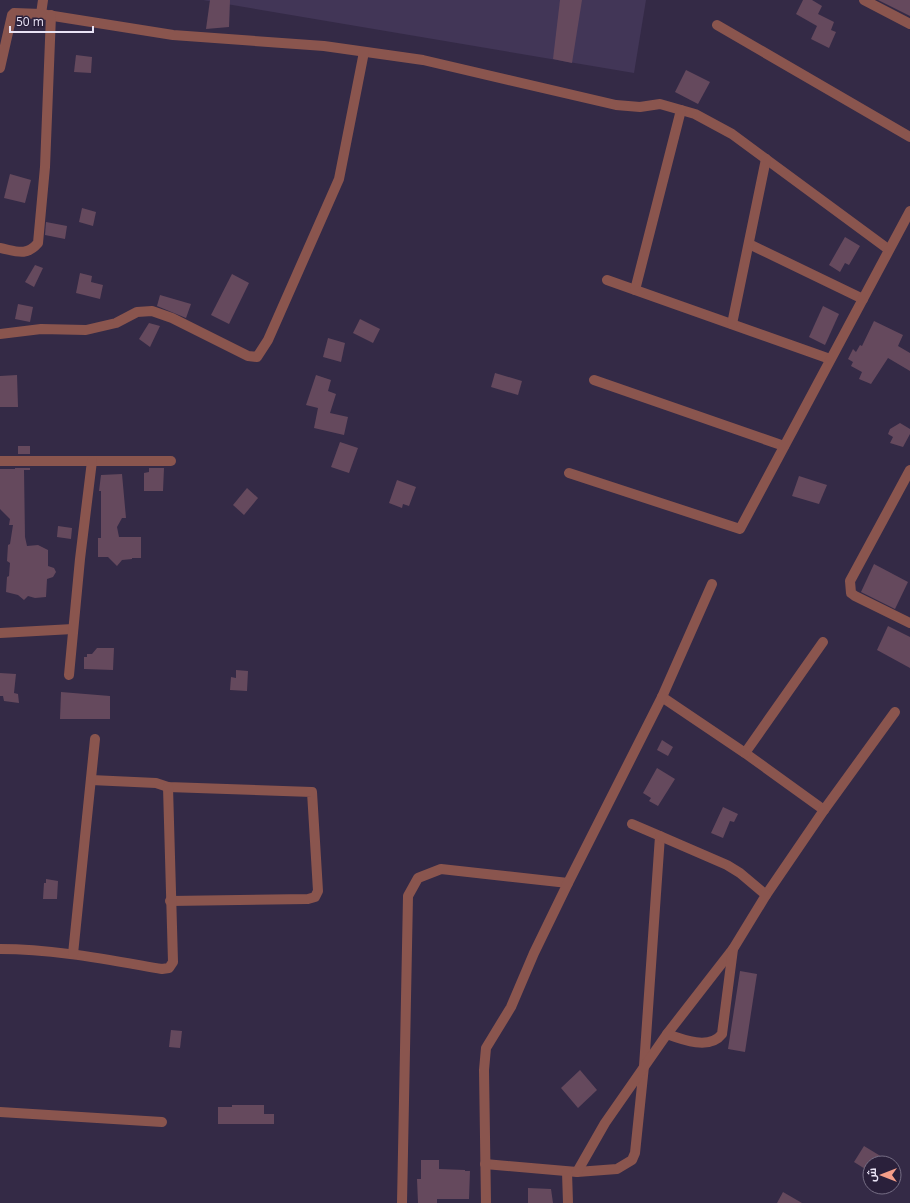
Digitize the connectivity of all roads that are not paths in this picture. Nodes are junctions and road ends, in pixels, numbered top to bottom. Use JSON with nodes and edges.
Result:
{"nodes":[{"id":1,"x":43,"y":0,"type":"edge"},
{"id":2,"x":864,"y":0,"type":"edge"},
{"id":3,"x":46,"y":15,"type":"junction"},
{"id":4,"x":910,"y":24,"type":"edge"},
{"id":5,"x":717,"y":25,"type":"dead end"},
{"id":6,"x":364,"y":52,"type":"junction"},
{"id":7,"x":0,"y":68,"type":"edge"},
{"id":8,"x":681,"y":110,"type":"junction"},
{"id":9,"x":910,"y":137,"type":"edge"},
{"id":10,"x":766,"y":159,"type":"junction"},
{"id":11,"x":910,"y":211,"type":"edge"},
{"id":12,"x":748,"y":244,"type":"junction"},
{"id":13,"x":0,"y":248,"type":"edge"},
{"id":14,"x":888,"y":249,"type":"junction"},
{"id":15,"x":607,"y":280,"type":"dead end"},
{"id":16,"x":635,"y":290,"type":"junction"},
{"id":17,"x":863,"y":299,"type":"junction"},
{"id":18,"x":732,"y":324,"type":"junction"},
{"id":19,"x":0,"y":334,"type":"edge"},
{"id":20,"x":830,"y":359,"type":"junction"},
{"id":21,"x":594,"y":380,"type":"dead end"},
{"id":22,"x":784,"y":446,"type":"junction"},
{"id":23,"x":0,"y":460,"type":"edge"},
{"id":24,"x":171,"y":461,"type":"dead end"},
{"id":25,"x":92,"y":462,"type":"junction"},
{"id":26,"x":910,"y":470,"type":"edge"},
{"id":27,"x":569,"y":473,"type":"dead end"},
{"id":28,"x":712,"y":584,"type":"dead end"},
{"id":29,"x":910,"y":623,"type":"edge"},
{"id":30,"x":73,"y":629,"type":"junction"},
{"id":31,"x":0,"y":634,"type":"edge"},
{"id":32,"x":822,"y":642,"type":"dead end"},
{"id":33,"x":69,"y":675,"type":"dead end"},
{"id":34,"x":662,"y":697,"type":"junction"},
{"id":35,"x":895,"y":712,"type":"dead end"},
{"id":36,"x":95,"y":739,"type":"dead end"},
{"id":37,"x":745,"y":753,"type":"junction"},
{"id":38,"x":91,"y":780,"type":"junction"},
{"id":39,"x":168,"y":787,"type":"junction"},
{"id":40,"x":824,"y":810,"type":"junction"},
{"id":41,"x":632,"y":824,"type":"dead end"},
{"id":42,"x":660,"y":836,"type":"junction"},
{"id":43,"x":568,"y":883,"type":"junction"},
{"id":44,"x":766,"y":895,"type":"junction"},
{"id":45,"x":170,"y":901,"type":"junction"},
{"id":46,"x":733,"y":948,"type":"junction"},
{"id":47,"x":0,"y":949,"type":"edge"},
{"id":48,"x":73,"y":954,"type":"junction"},
{"id":49,"x":667,"y":1034,"type":"junction"},
{"id":50,"x":644,"y":1066,"type":"junction"},
{"id":51,"x":0,"y":1112,"type":"edge"},
{"id":52,"x":162,"y":1122,"type":"dead end"},
{"id":53,"x":485,"y":1164,"type":"junction"},
{"id":54,"x":572,"y":1172,"type":"junction"},
{"id":55,"x":402,"y":1203,"type":"edge"},
{"id":56,"x":486,"y":1203,"type":"edge"},
{"id":57,"x":568,"y":1203,"type":"edge"}],
"edges":[{"from":1,"to":3,"type":"street"},
{"from":2,"to":4,"type":"street"},
{"from":3,"to":6,"type":"street"},
{"from":3,"to":7,"type":"street"},
{"from":3,"to":13,"type":"street"},
{"from":5,"to":9,"type":"street"},
{"from":6,"to":8,"type":"street"},
{"from":6,"to":19,"type":"street"},
{"from":8,"to":10,"type":"street"},
{"from":8,"to":16,"type":"street"},
{"from":10,"to":12,"type":"street"},
{"from":10,"to":14,"type":"street"},
{"from":11,"to":14,"type":"street"},
{"from":12,"to":17,"type":"street"},
{"from":12,"to":18,"type":"street"},
{"from":14,"to":17,"type":"street"},
{"from":15,"to":16,"type":"street"},
{"from":16,"to":18,"type":"street"},
{"from":17,"to":20,"type":"street"},
{"from":18,"to":20,"type":"street"},
{"from":20,"to":22,"type":"street"},
{"from":21,"to":22,"type":"street"},
{"from":22,"to":27,"type":"street"},
{"from":23,"to":25,"type":"street"},
{"from":24,"to":25,"type":"street"},
{"from":25,"to":30,"type":"street"},
{"from":26,"to":29,"type":"street"},
{"from":28,"to":34,"type":"street"},
{"from":30,"to":31,"type":"street"},
{"from":30,"to":33,"type":"street"},
{"from":32,"to":37,"type":"street"},
{"from":34,"to":37,"type":"street"},
{"from":34,"to":43,"type":"street"},
{"from":35,"to":40,"type":"street"},
{"from":36,"to":38,"type":"street"},
{"from":37,"to":40,"type":"street"},
{"from":38,"to":39,"type":"street"},
{"from":38,"to":48,"type":"street"},
{"from":39,"to":45,"type":"street"},
{"from":39,"to":45,"type":"street"},
{"from":40,"to":44,"type":"street"},
{"from":41,"to":42,"type":"street"},
{"from":42,"to":44,"type":"street"},
{"from":42,"to":50,"type":"street"},
{"from":43,"to":53,"type":"street"},
{"from":43,"to":55,"type":"street"},
{"from":44,"to":46,"type":"street"},
{"from":45,"to":48,"type":"street"},
{"from":46,"to":49,"type":"street"},
{"from":46,"to":49,"type":"street"},
{"from":47,"to":48,"type":"street"},
{"from":49,"to":50,"type":"street"},
{"from":50,"to":54,"type":"street"},
{"from":50,"to":54,"type":"street"},
{"from":51,"to":52,"type":"street"},
{"from":53,"to":54,"type":"street"},
{"from":53,"to":56,"type":"street"},
{"from":54,"to":57,"type":"street"}]}
